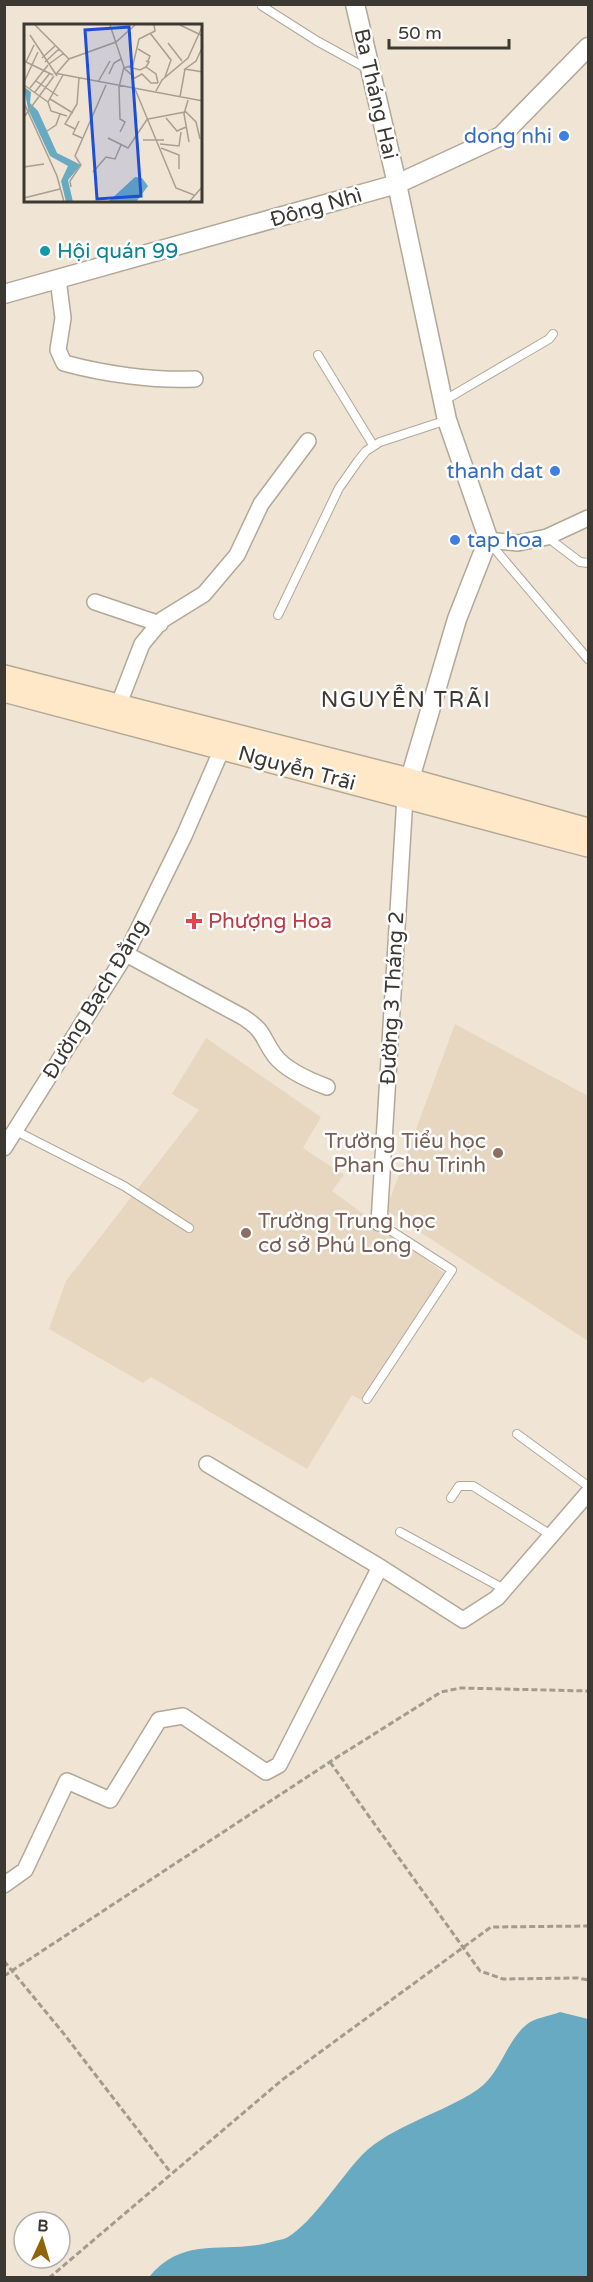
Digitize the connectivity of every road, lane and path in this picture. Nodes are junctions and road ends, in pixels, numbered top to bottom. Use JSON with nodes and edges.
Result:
{"nodes":[{"id":1,"x":355,"y":4,"type":"edge"},
{"id":2,"x":262,"y":6,"type":"dead end"},
{"id":3,"x":588,"y":47,"type":"edge"},
{"id":4,"x":369,"y":70,"type":"junction"},
{"id":5,"x":397,"y":184,"type":"junction"},
{"id":6,"x":58,"y":279,"type":"junction"},
{"id":7,"x":4,"y":294,"type":"edge"},
{"id":8,"x":553,"y":334,"type":"dead end"},
{"id":9,"x":318,"y":355,"type":"dead end"},
{"id":10,"x":195,"y":379,"type":"dead end"},
{"id":11,"x":443,"y":401,"type":"junction"},
{"id":12,"x":447,"y":420,"type":"junction"},
{"id":13,"x":308,"y":441,"type":"dead end"},
{"id":14,"x":374,"y":445,"type":"junction"},
{"id":15,"x":588,"y":518,"type":"edge"},
{"id":16,"x":547,"y":537,"type":"junction"},
{"id":17,"x":486,"y":542,"type":"junction"},
{"id":18,"x":588,"y":563,"type":"edge"},
{"id":19,"x":95,"y":602,"type":"dead end"},
{"id":20,"x":278,"y":615,"type":"dead end"},
{"id":21,"x":159,"y":624,"type":"junction"},
{"id":22,"x":588,"y":659,"type":"edge"},
{"id":23,"x":4,"y":676,"type":"edge"},
{"id":24,"x":4,"y":691,"type":"edge"},
{"id":25,"x":116,"y":713,"type":"junction"},
{"id":26,"x":222,"y":749,"type":"junction"},
{"id":27,"x":407,"y":788,"type":"junction"},
{"id":28,"x":588,"y":829,"type":"edge"},
{"id":29,"x":588,"y":846,"type":"edge"},
{"id":30,"x":126,"y":954,"type":"junction"},
{"id":31,"x":327,"y":1087,"type":"dead end"},
{"id":32,"x":16,"y":1131,"type":"junction"},
{"id":33,"x":4,"y":1148,"type":"edge"},
{"id":34,"x":379,"y":1223,"type":"joint"},
{"id":35,"x":189,"y":1228,"type":"dead end"},
{"id":36,"x":367,"y":1399,"type":"dead end"},
{"id":37,"x":517,"y":1434,"type":"dead end"},
{"id":38,"x":207,"y":1464,"type":"dead end"},
{"id":39,"x":588,"y":1486,"type":"edge"},
{"id":40,"x":588,"y":1492,"type":"edge"},
{"id":41,"x":451,"y":1498,"type":"dead end"},
{"id":42,"x":400,"y":1532,"type":"dead end"},
{"id":43,"x":551,"y":1535,"type":"junction"},
{"id":44,"x":380,"y":1567,"type":"junction"},
{"id":45,"x":504,"y":1589,"type":"junction"},
{"id":46,"x":588,"y":1691,"type":"edge"},
{"id":47,"x":330,"y":1762,"type":"junction"},
{"id":48,"x":4,"y":1886,"type":"edge"},
{"id":49,"x":588,"y":1926,"type":"edge"},
{"id":50,"x":463,"y":1948,"type":"junction"},
{"id":51,"x":4,"y":1961,"type":"edge"},
{"id":52,"x":12,"y":1971,"type":"junction"},
{"id":53,"x":4,"y":1976,"type":"edge"},
{"id":54,"x":588,"y":1980,"type":"edge"},
{"id":55,"x":171,"y":2174,"type":"junction"},
{"id":56,"x":49,"y":2277,"type":"edge"}],
"edges":[{"from":1,"to":4,"type":"street","name":"Ba Tháng Hai"},
{"from":2,"to":4,"type":"lane"},
{"from":3,"to":5,"type":"street","name":"Đông Nhì"},
{"from":4,"to":5,"type":"street","name":"Ba Tháng Hai"},
{"from":5,"to":6,"type":"street","name":"Đông Nhì"},
{"from":5,"to":11,"type":"street","name":"Ba Tháng Hai"},
{"from":6,"to":7,"type":"street","name":"Đông Nhì"},
{"from":6,"to":10,"type":"street"},
{"from":8,"to":11,"type":"lane"},
{"from":9,"to":14,"type":"lane"},
{"from":11,"to":12,"type":"street","name":"Ba Tháng Hai"},
{"from":12,"to":14,"type":"lane"},
{"from":12,"to":17,"type":"street","name":"Ba Tháng Hai"},
{"from":13,"to":21,"type":"street"},
{"from":14,"to":20,"type":"lane"},
{"from":15,"to":16,"type":"street"},
{"from":16,"to":17,"type":"street"},
{"from":16,"to":18,"type":"lane"},
{"from":17,"to":22,"type":"lane"},
{"from":17,"to":27,"type":"street","name":"Đường 3 Tháng 2"},
{"from":19,"to":21,"type":"street"},
{"from":21,"to":25,"type":"street"},
{"from":23,"to":25,"type":"main road","name":"Nguyễn Trãi"},
{"from":24,"to":25,"type":"main road","name":"Nguyễn Trãi"},
{"from":25,"to":26,"type":"main road","name":"Nguyễn Trãi"},
{"from":25,"to":27,"type":"main road","name":"Nguyễn Trãi"},
{"from":26,"to":27,"type":"main road","name":"Nguyễn Trãi"},
{"from":26,"to":30,"type":"street","name":"Đường Bạch Đằng"},
{"from":27,"to":28,"type":"main road","name":"Nguyễn Trãi"},
{"from":27,"to":29,"type":"main road","name":"Nguyễn Trãi"},
{"from":27,"to":34,"type":"street","name":"Đường 3 Tháng 2"},
{"from":30,"to":31,"type":"street"},
{"from":30,"to":32,"type":"street","name":"Đường Bạch Đằng"},
{"from":32,"to":33,"type":"street","name":"Đường Bạch Đằng"},
{"from":32,"to":35,"type":"lane"},
{"from":34,"to":36,"type":"lane","name":"Đường 3 Tháng 2"},
{"from":37,"to":39,"type":"lane"},
{"from":38,"to":44,"type":"street"},
{"from":40,"to":43,"type":"street"},
{"from":41,"to":43,"type":"lane"},
{"from":42,"to":45,"type":"lane"},
{"from":43,"to":45,"type":"street"},
{"from":44,"to":45,"type":"street"},
{"from":44,"to":48,"type":"street"},
{"from":46,"to":47,"type":"path"},
{"from":47,"to":50,"type":"path"},
{"from":47,"to":52,"type":"path"},
{"from":49,"to":50,"type":"path"},
{"from":50,"to":54,"type":"path"},
{"from":50,"to":55,"type":"path"},
{"from":51,"to":52,"type":"path"},
{"from":52,"to":53,"type":"path"},
{"from":52,"to":55,"type":"path"},
{"from":55,"to":56,"type":"path"}]}
